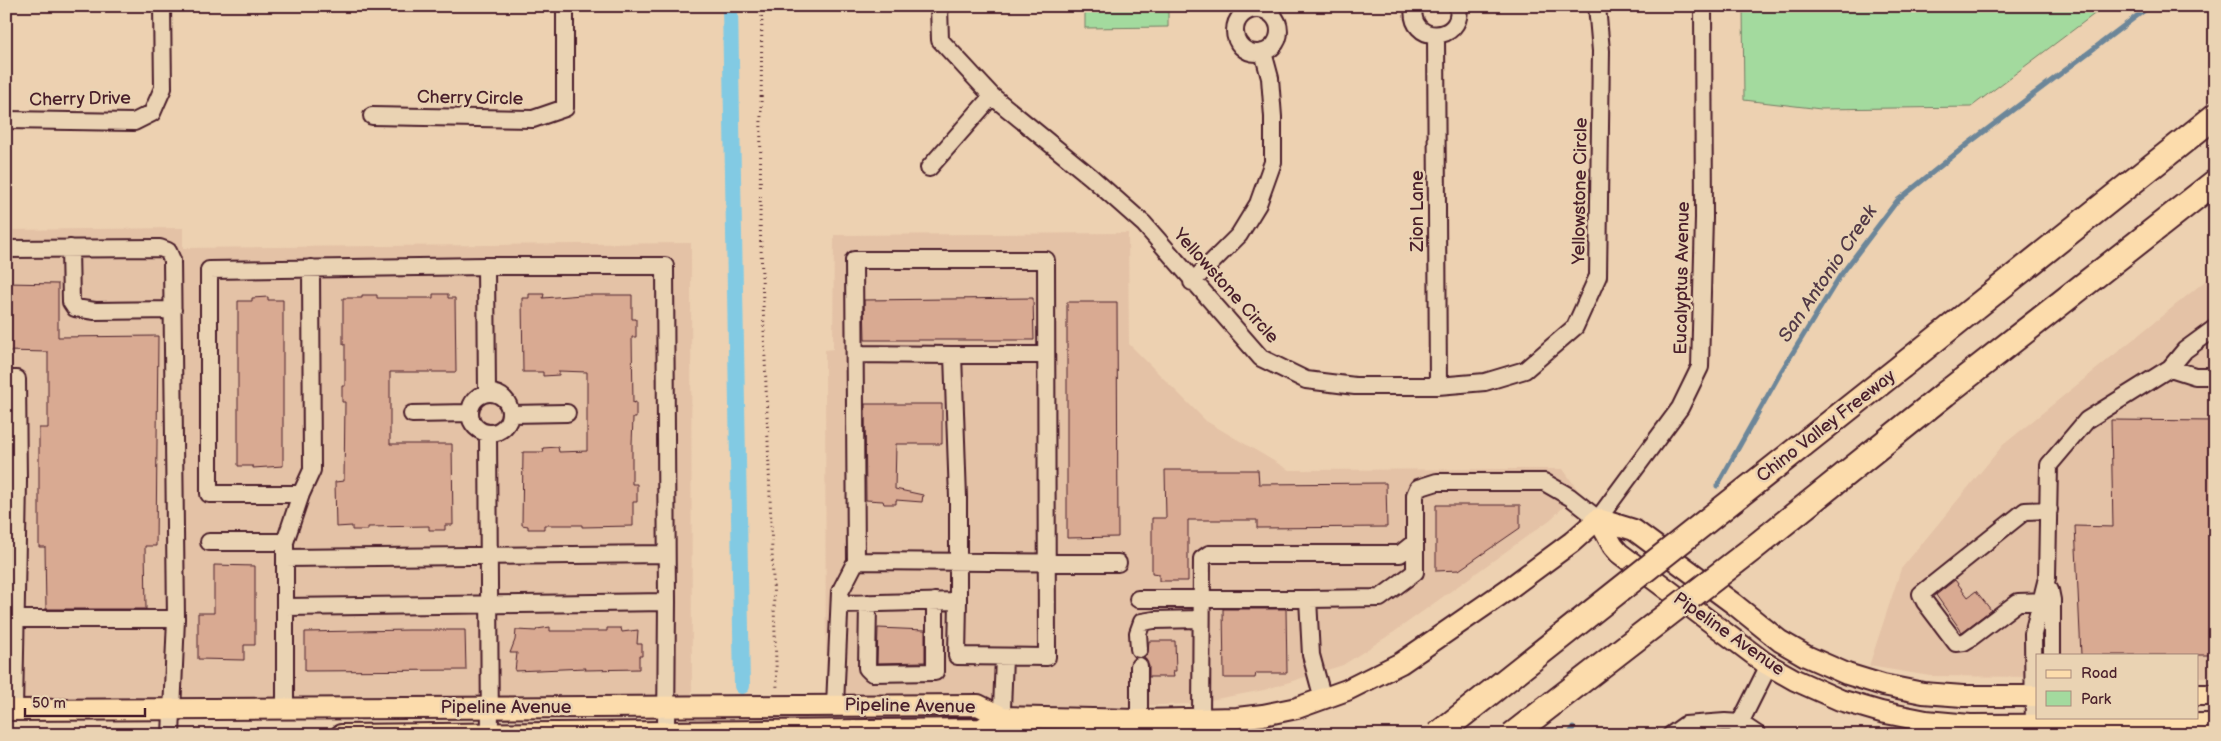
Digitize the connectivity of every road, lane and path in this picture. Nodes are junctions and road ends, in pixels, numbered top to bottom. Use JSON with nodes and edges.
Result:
{"nodes":[{"id":1,"x":162,"y":6,"type":"edge"},
{"id":2,"x":565,"y":6,"type":"edge"},
{"id":3,"x":762,"y":6,"type":"edge"},
{"id":4,"x":939,"y":6,"type":"edge"},
{"id":5,"x":1414,"y":6,"type":"edge"},
{"id":6,"x":1458,"y":6,"type":"edge"},
{"id":7,"x":1597,"y":6,"type":"edge"},
{"id":8,"x":1703,"y":6,"type":"edge"},
{"id":9,"x":1436,"y":35,"type":"junction"},
{"id":10,"x":1263,"y":52,"type":"dead end"},
{"id":11,"x":992,"y":96,"type":"junction"},
{"id":12,"x":372,"y":116,"type":"dead end"},
{"id":13,"x":2215,"y":116,"type":"edge"},
{"id":14,"x":6,"y":120,"type":"edge"},
{"id":15,"x":929,"y":168,"type":"dead end"},
{"id":16,"x":2215,"y":182,"type":"edge"},
{"id":17,"x":70,"y":248,"type":"junction"},
{"id":18,"x":6,"y":249,"type":"edge"},
{"id":19,"x":486,"y":266,"type":"junction"},
{"id":20,"x":311,"y":268,"type":"junction"},
{"id":21,"x":1192,"y":282,"type":"junction"},
{"id":22,"x":173,"y":310,"type":"junction"},
{"id":23,"x":2215,"y":328,"type":"edge"},
{"id":24,"x":855,"y":354,"type":"junction"},
{"id":25,"x":953,"y":355,"type":"junction"},
{"id":26,"x":1046,"y":355,"type":"junction"},
{"id":27,"x":2170,"y":368,"type":"junction"},
{"id":28,"x":2215,"y":376,"type":"edge"},
{"id":29,"x":6,"y":379,"type":"edge"},
{"id":30,"x":1438,"y":386,"type":"junction"},
{"id":31,"x":488,"y":393,"type":"junction"},
{"id":32,"x":470,"y":413,"type":"junction"},
{"id":33,"x":567,"y":413,"type":"dead end"},
{"id":34,"x":412,"y":414,"type":"dead end"},
{"id":35,"x":510,"y":414,"type":"junction"},
{"id":36,"x":488,"y":433,"type":"junction"},
{"id":37,"x":302,"y":494,"type":"junction"},
{"id":38,"x":2049,"y":510,"type":"junction"},
{"id":39,"x":1598,"y":519,"type":"junction"},
{"id":40,"x":209,"y":542,"type":"dead end"},
{"id":41,"x":1416,"y":542,"type":"junction"},
{"id":42,"x":285,"y":550,"type":"junction"},
{"id":43,"x":666,"y":554,"type":"junction"},
{"id":44,"x":488,"y":555,"type":"junction"},
{"id":45,"x":856,"y":561,"type":"junction"},
{"id":46,"x":957,"y":562,"type":"junction"},
{"id":47,"x":1118,"y":563,"type":"dead end"},
{"id":48,"x":1047,"y":564,"type":"junction"},
{"id":49,"x":11,"y":576,"type":"edge"},
{"id":50,"x":1138,"y":599,"type":"dead end"},
{"id":51,"x":1202,"y":599,"type":"junction"},
{"id":52,"x":1308,"y":599,"type":"junction"},
{"id":53,"x":935,"y":601,"type":"junction"},
{"id":54,"x":958,"y":601,"type":"junction"},
{"id":55,"x":2047,"y":601,"type":"junction"},
{"id":56,"x":667,"y":602,"type":"junction"},
{"id":57,"x":868,"y":603,"type":"junction"},
{"id":58,"x":840,"y":604,"type":"junction"},
{"id":59,"x":488,"y":605,"type":"junction"},
{"id":60,"x":285,"y":607,"type":"junction"},
{"id":61,"x":16,"y":619,"type":"junction"},
{"id":62,"x":176,"y":619,"type":"junction"},
{"id":63,"x":1202,"y":619,"type":"junction"},
{"id":64,"x":1139,"y":649,"type":"dead end"},
{"id":65,"x":2052,"y":654,"type":"edge"},
{"id":66,"x":1004,"y":656,"type":"junction"},
{"id":67,"x":1769,"y":665,"type":"junction"},
{"id":68,"x":1139,"y":666,"type":"dead end"},
{"id":69,"x":2198,"y":695,"type":"edge"},
{"id":70,"x":2215,"y":695,"type":"edge"},
{"id":71,"x":2035,"y":696,"type":"edge"},
{"id":72,"x":1323,"y":699,"type":"junction"},
{"id":73,"x":835,"y":704,"type":"junction"},
{"id":74,"x":667,"y":706,"type":"junction"},
{"id":75,"x":771,"y":706,"type":"junction"},
{"id":76,"x":491,"y":708,"type":"junction"},
{"id":77,"x":173,"y":709,"type":"junction"},
{"id":78,"x":285,"y":709,"type":"junction"},
{"id":79,"x":10,"y":710,"type":"edge"},
{"id":80,"x":1202,"y":719,"type":"junction"},
{"id":81,"x":2215,"y":724,"type":"edge"},
{"id":82,"x":1131,"y":725,"type":"edge"},
{"id":83,"x":2062,"y":725,"type":"edge"},
{"id":84,"x":1002,"y":726,"type":"edge"},
{"id":85,"x":1739,"y":729,"type":"edge"},
{"id":86,"x":2034,"y":729,"type":"edge"},
{"id":87,"x":666,"y":731,"type":"junction"},
{"id":88,"x":490,"y":734,"type":"edge"},
{"id":89,"x":517,"y":734,"type":"edge"},
{"id":90,"x":171,"y":735,"type":"edge"},
{"id":91,"x":341,"y":735,"type":"edge"},
{"id":92,"x":1436,"y":735,"type":"edge"},
{"id":93,"x":1512,"y":735,"type":"edge"},
{"id":94,"x":1671,"y":735,"type":"edge"},
{"id":95,"x":1758,"y":735,"type":"edge"}],
"edges":[{"from":1,"to":14,"type":"street","name":"Cherry Drive"},
{"from":2,"to":12,"type":"street","name":"Cherry Circle"},
{"from":3,"to":75,"type":"path"},
{"from":4,"to":11,"type":"street","name":"Yellowstone Circle"},
{"from":5,"to":9,"type":"street"},
{"from":6,"to":9,"type":"street"},
{"from":7,"to":30,"type":"street","name":"Yellowstone Circle"},
{"from":8,"to":39,"type":"street","name":"Eucalyptus Avenue"},
{"from":9,"to":30,"type":"street","name":"Zion Lane"},
{"from":10,"to":21,"type":"street"},
{"from":11,"to":15,"type":"street"},
{"from":11,"to":21,"type":"street","name":"Yellowstone Circle"},
{"from":13,"to":92,"type":"highway","name":"Chino Valley Freeway","bridge":true},
{"from":16,"to":93,"type":"highway","bridge":true},
{"from":17,"to":18,"type":"street"},
{"from":17,"to":22,"type":"street"},
{"from":17,"to":22,"type":"street"},
{"from":19,"to":20,"type":"street"},
{"from":19,"to":31,"type":"street"},
{"from":19,"to":43,"type":"street"},
{"from":20,"to":37,"type":"street"},
{"from":20,"to":37,"type":"street"},
{"from":21,"to":30,"type":"street","name":"Yellowstone Circle"},
{"from":22,"to":62,"type":"street"},
{"from":23,"to":27,"type":"street"},
{"from":24,"to":25,"type":"street"},
{"from":24,"to":26,"type":"street"},
{"from":24,"to":45,"type":"street"},
{"from":25,"to":26,"type":"street"},
{"from":25,"to":46,"type":"street"},
{"from":26,"to":48,"type":"street"},
{"from":27,"to":28,"type":"street"},
{"from":27,"to":38,"type":"street"},
{"from":29,"to":49,"type":"street"},
{"from":31,"to":32,"type":"street"},
{"from":31,"to":35,"type":"street"},
{"from":32,"to":34,"type":"street"},
{"from":32,"to":36,"type":"street"},
{"from":33,"to":35,"type":"street"},
{"from":35,"to":36,"type":"street"},
{"from":36,"to":44,"type":"street"},
{"from":37,"to":42,"type":"street"},
{"from":38,"to":55,"type":"street"},
{"from":38,"to":55,"type":"street"},
{"from":39,"to":41,"type":"street"},
{"from":39,"to":67,"type":"main road","name":"Pipeline Avenue"},
{"from":39,"to":71,"type":"main road","name":"Pipeline Avenue"},
{"from":39,"to":72,"type":"main road","name":"Pipeline Avenue"},
{"from":40,"to":42,"type":"street"},
{"from":41,"to":51,"type":"street"},
{"from":41,"to":52,"type":"street"},
{"from":42,"to":44,"type":"street"},
{"from":42,"to":60,"type":"street"},
{"from":43,"to":44,"type":"street"},
{"from":43,"to":56,"type":"street"},
{"from":44,"to":59,"type":"street"},
{"from":45,"to":46,"type":"street"},
{"from":45,"to":58,"type":"street"},
{"from":46,"to":48,"type":"street"},
{"from":46,"to":54,"type":"street"},
{"from":47,"to":48,"type":"street"},
{"from":48,"to":66,"type":"street"},
{"from":49,"to":61,"type":"street"},
{"from":50,"to":51,"type":"street"},
{"from":51,"to":52,"type":"street"},
{"from":51,"to":63,"type":"street"},
{"from":52,"to":72,"type":"street"},
{"from":53,"to":54,"type":"street"},
{"from":53,"to":57,"type":"street"},
{"from":53,"to":57,"type":"street"},
{"from":54,"to":66,"type":"street"},
{"from":55,"to":65,"type":"street"},
{"from":55,"to":71,"type":"street"},
{"from":56,"to":59,"type":"street"},
{"from":56,"to":74,"type":"street"},
{"from":57,"to":58,"type":"street"},
{"from":58,"to":73,"type":"street"},
{"from":59,"to":60,"type":"street"},
{"from":59,"to":76,"type":"street"},
{"from":60,"to":78,"type":"street"},
{"from":61,"to":62,"type":"street"},
{"from":61,"to":79,"type":"street"},
{"from":62,"to":77,"type":"street"},
{"from":63,"to":64,"type":"street"},
{"from":63,"to":80,"type":"street"},
{"from":66,"to":84,"type":"street"},
{"from":67,"to":85,"type":"street"},
{"from":67,"to":86,"type":"main road","name":"Pipeline Avenue"},
{"from":68,"to":82,"type":"street"},
{"from":69,"to":70,"type":"main road"},
{"from":71,"to":86,"type":"street"},
{"from":72,"to":80,"type":"main road","name":"Pipeline Avenue"},
{"from":73,"to":75,"type":"main road","name":"Pipeline Avenue"},
{"from":73,"to":84,"type":"main road","name":"Pipeline Avenue"},
{"from":74,"to":75,"type":"main road","name":"Pipeline Avenue"},
{"from":74,"to":76,"type":"main road","name":"Pipeline Avenue"},
{"from":74,"to":87,"type":"street"},
{"from":76,"to":78,"type":"main road","name":"Pipeline Avenue"},
{"from":76,"to":88,"type":"street"},
{"from":77,"to":78,"type":"main road","name":"Pipeline Avenue"},
{"from":77,"to":79,"type":"main road","name":"Pipeline Avenue"},
{"from":77,"to":90,"type":"street"},
{"from":80,"to":82,"type":"main road","name":"Pipeline Avenue"},
{"from":81,"to":83,"type":"main road","name":"Pipeline Avenue"},
{"from":82,"to":84,"type":"main road","name":"Pipeline Avenue"},
{"from":83,"to":86,"type":"main road","name":"Pipeline Avenue"},
{"from":84,"to":87,"type":"main road","name":"Pipeline Avenue"},
{"from":85,"to":94,"type":"street"},
{"from":85,"to":95,"type":"street"},
{"from":87,"to":89,"type":"main road","name":"Pipeline Avenue"},
{"from":88,"to":89,"type":"main road","name":"Pipeline Avenue"},
{"from":88,"to":91,"type":"main road","name":"Pipeline Avenue"}]}
